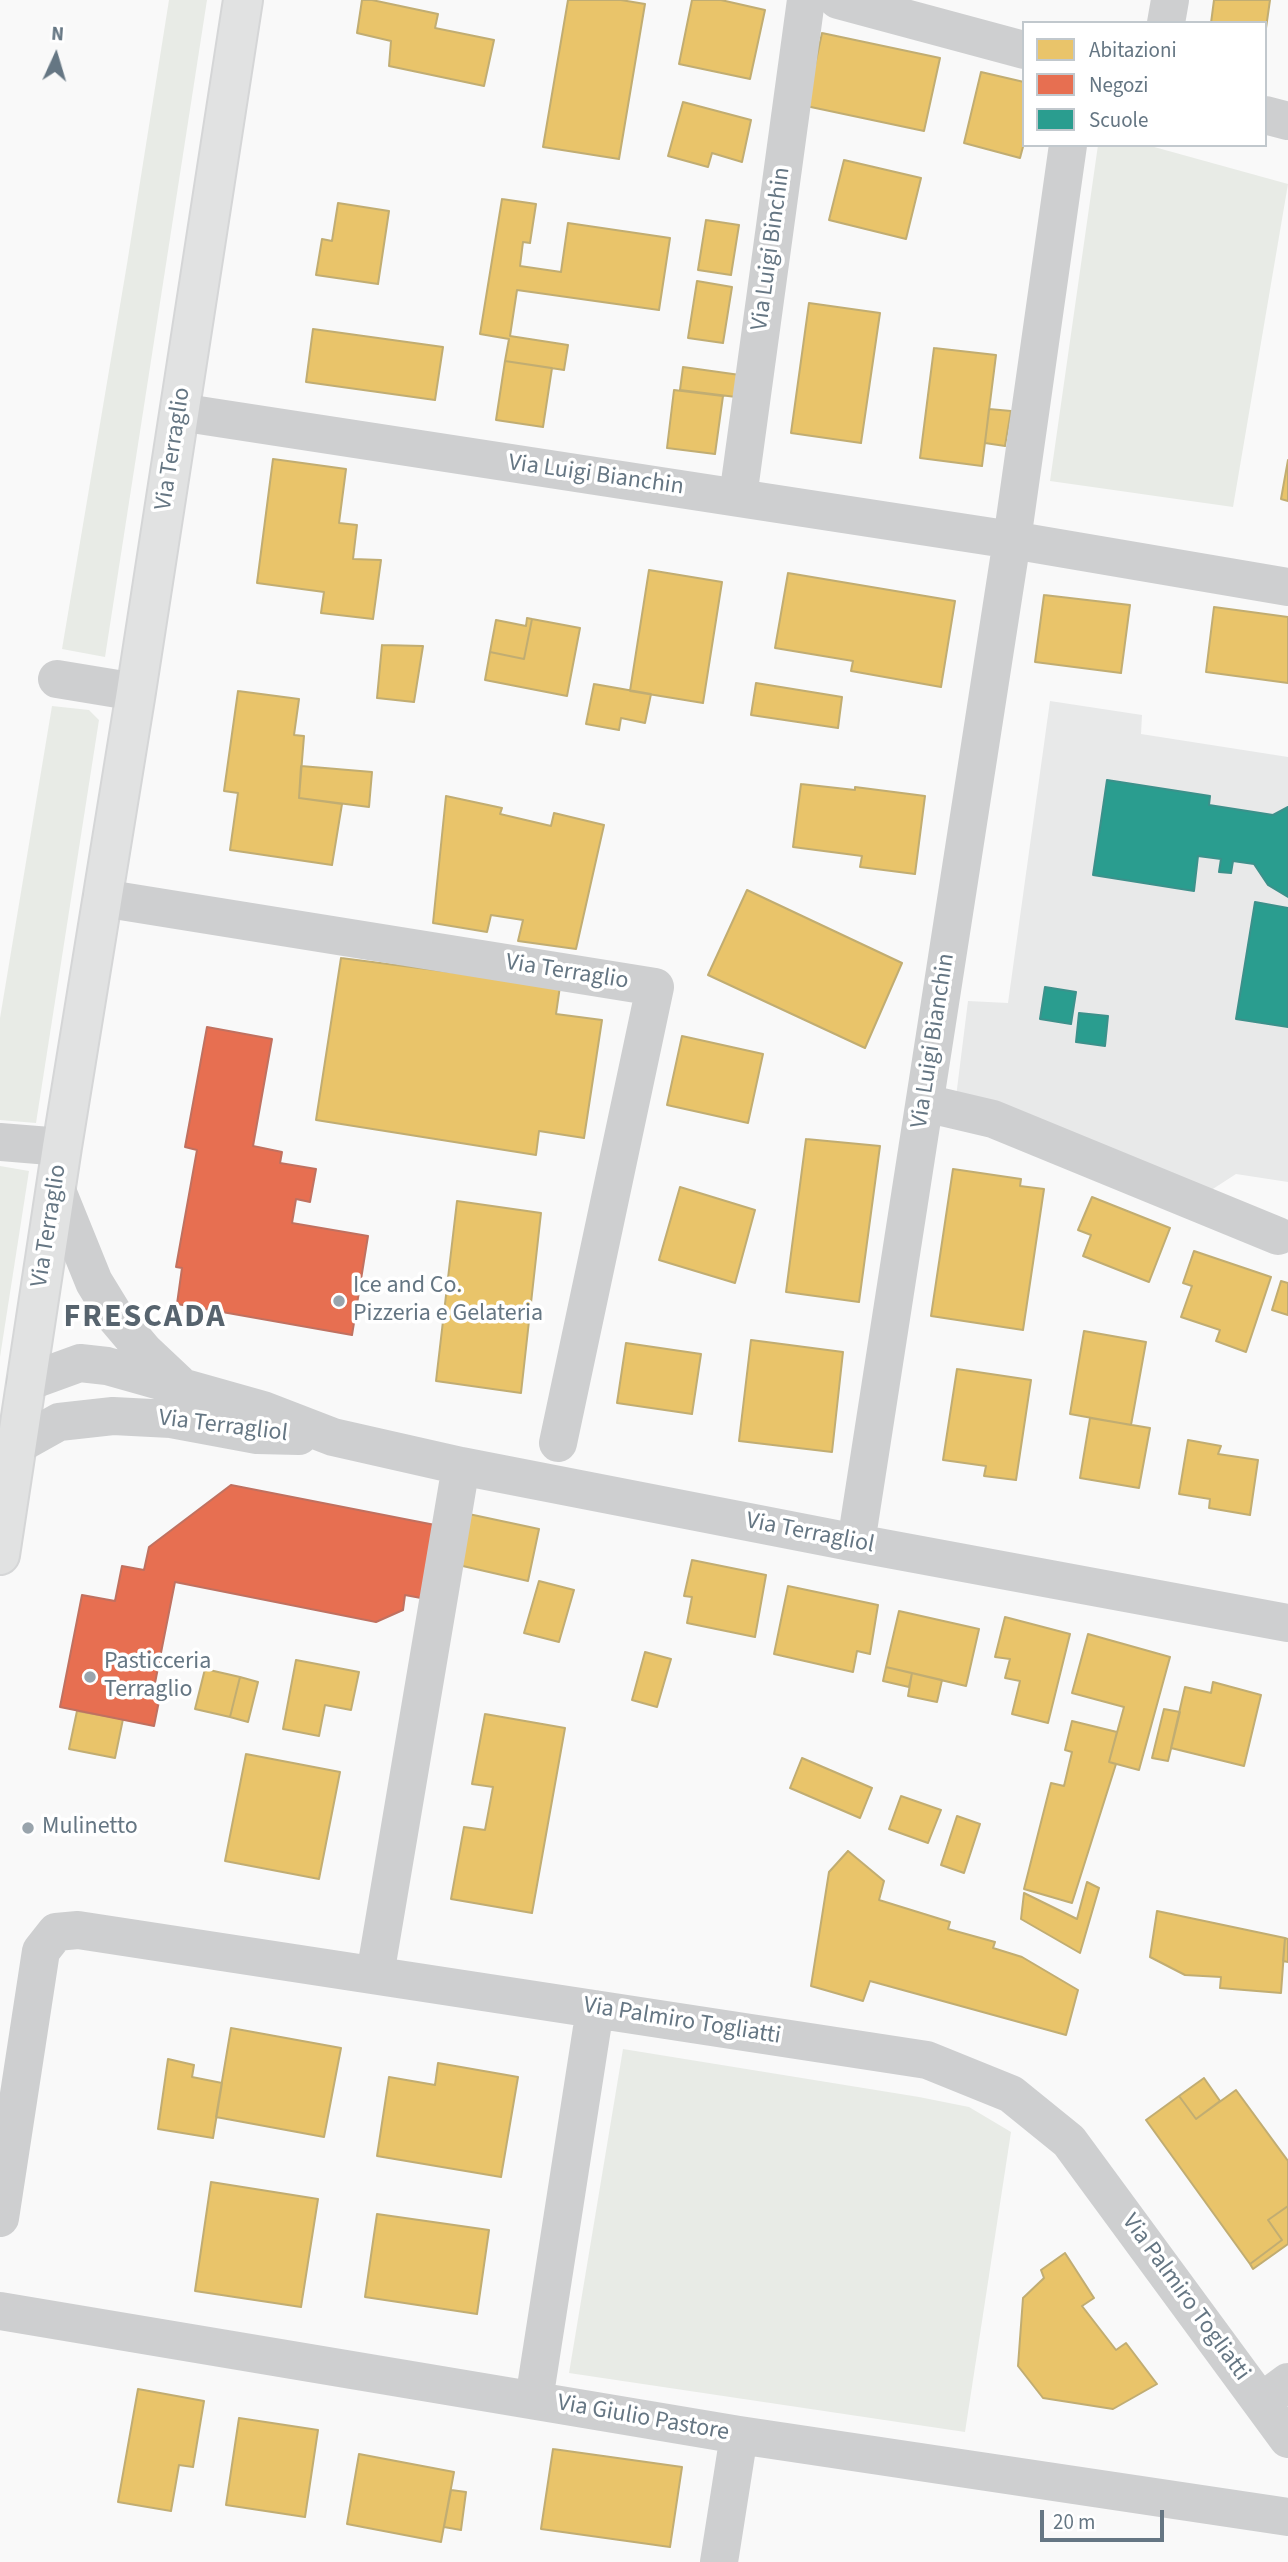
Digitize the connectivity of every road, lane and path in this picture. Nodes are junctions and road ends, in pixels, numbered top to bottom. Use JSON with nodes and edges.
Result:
{"nodes":[{"id":1,"x":243,"y":0,"type":"edge"},
{"id":2,"x":806,"y":0,"type":"edge"},
{"id":3,"x":838,"y":0,"type":"edge"},
{"id":4,"x":1170,"y":0,"type":"edge"},
{"id":5,"x":1166,"y":21,"type":"edge"},
{"id":6,"x":1022,"y":49,"type":"edge"},
{"id":7,"x":1267,"y":116,"type":"edge"},
{"id":8,"x":1288,"y":121,"type":"edge"},
{"id":9,"x":1068,"y":147,"type":"edge"},
{"id":10,"x":179,"y":412,"type":"junction"},
{"id":11,"x":738,"y":497,"type":"junction"},
{"id":12,"x":1012,"y":540,"type":"junction"},
{"id":13,"x":1288,"y":587,"type":"edge"},
{"id":14,"x":57,"y":679,"type":"dead end"},
{"id":15,"x":136,"y":692,"type":"junction"},
{"id":16,"x":102,"y":898,"type":"junction"},
{"id":17,"x":925,"y":1103,"type":"junction"},
{"id":18,"x":0,"y":1142,"type":"edge"},
{"id":19,"x":62,"y":1147,"type":"junction"},
{"id":20,"x":55,"y":1188,"type":"junction"},
{"id":21,"x":1278,"y":1236,"type":"dead end"},
{"id":22,"x":25,"y":1383,"type":"junction"},
{"id":23,"x":180,"y":1385,"type":"junction"},
{"id":24,"x":113,"y":1416,"type":"junction"},
{"id":25,"x":333,"y":1437,"type":"junction"},
{"id":26,"x":558,"y":1443,"type":"dead end"},
{"id":27,"x":16,"y":1446,"type":"junction"},
{"id":28,"x":461,"y":1466,"type":"junction"},
{"id":29,"x":856,"y":1543,"type":"junction"},
{"id":30,"x":0,"y":1555,"type":"edge"},
{"id":31,"x":1288,"y":1623,"type":"edge"},
{"id":32,"x":374,"y":1975,"type":"junction"},
{"id":33,"x":595,"y":2009,"type":"junction"},
{"id":34,"x":11,"y":2074,"type":"edge"},
{"id":35,"x":0,"y":2218,"type":"edge"},
{"id":36,"x":0,"y":2311,"type":"edge"},
{"id":37,"x":1274,"y":2392,"type":"edge"},
{"id":38,"x":534,"y":2400,"type":"junction"},
{"id":39,"x":739,"y":2435,"type":"junction"},
{"id":40,"x":1288,"y":2439,"type":"edge"},
{"id":41,"x":1288,"y":2517,"type":"edge"},
{"id":42,"x":719,"y":2562,"type":"edge"}],
"edges":[{"from":1,"to":10,"type":"main road","name":"Via Terraglio"},
{"from":2,"to":11,"type":"street","name":"Via Luigi Binchin"},
{"from":3,"to":6,"type":"street"},
{"from":4,"to":5,"type":"street"},
{"from":7,"to":8,"type":"street"},
{"from":9,"to":12,"type":"street","name":"Via Luigi Bianchin"},
{"from":10,"to":11,"type":"street","name":"Via Luigi Bianchin"},
{"from":10,"to":15,"type":"main road","name":"Via Terraglio"},
{"from":11,"to":12,"type":"street","name":"Via Luigi Bianchin"},
{"from":12,"to":13,"type":"street","name":"Via Luigi Bianchin"},
{"from":12,"to":17,"type":"street","name":"Via Luigi Bianchin"},
{"from":14,"to":15,"type":"street"},
{"from":15,"to":16,"type":"main road","name":"Via Terraglio"},
{"from":16,"to":19,"type":"main road","name":"Via Terraglio"},
{"from":16,"to":26,"type":"street","name":"Via Terraglio"},
{"from":17,"to":21,"type":"street"},
{"from":17,"to":29,"type":"street","name":"Via Luigi Bianchin"},
{"from":18,"to":19,"type":"street"},
{"from":19,"to":20,"type":"main road","name":"Via Terraglio"},
{"from":20,"to":22,"type":"main road","name":"Via Terraglio"},
{"from":20,"to":23,"type":"street","name":"Via Terragliol"},
{"from":22,"to":23,"type":"street","name":"Via Terragliol"},
{"from":22,"to":24,"type":"street","name":"Via Terragliol"},
{"from":22,"to":27,"type":"main road","name":"Via Terraglio"},
{"from":23,"to":25,"type":"street","name":"Via Terragliol"},
{"from":24,"to":25,"type":"street","name":"Via Terragliol"},
{"from":24,"to":27,"type":"street","name":"Via Terragliol"},
{"from":25,"to":28,"type":"street","name":"Via Terragliol"},
{"from":27,"to":30,"type":"main road","name":"Via Terraglio"},
{"from":28,"to":29,"type":"street","name":"Via Terragliol"},
{"from":28,"to":32,"type":"street"},
{"from":29,"to":31,"type":"street","name":"Via Terragliol"},
{"from":32,"to":33,"type":"street","name":"Via Palmiro Togliatti"},
{"from":32,"to":34,"type":"street","name":"Via Palmiro Togliatti"},
{"from":33,"to":37,"type":"street","name":"Via Palmiro Togliatti"},
{"from":33,"to":38,"type":"street"},
{"from":34,"to":35,"type":"street","name":"Via Palmiro Togliatti"},
{"from":36,"to":38,"type":"street","name":"Via Giulio Pastore"},
{"from":37,"to":40,"type":"street","name":"Via Palmiro Togliatti"},
{"from":38,"to":39,"type":"street","name":"Via Giulio Pastore"},
{"from":39,"to":41,"type":"street","name":"Via Giulio Pastore"},
{"from":39,"to":42,"type":"street"}]}
